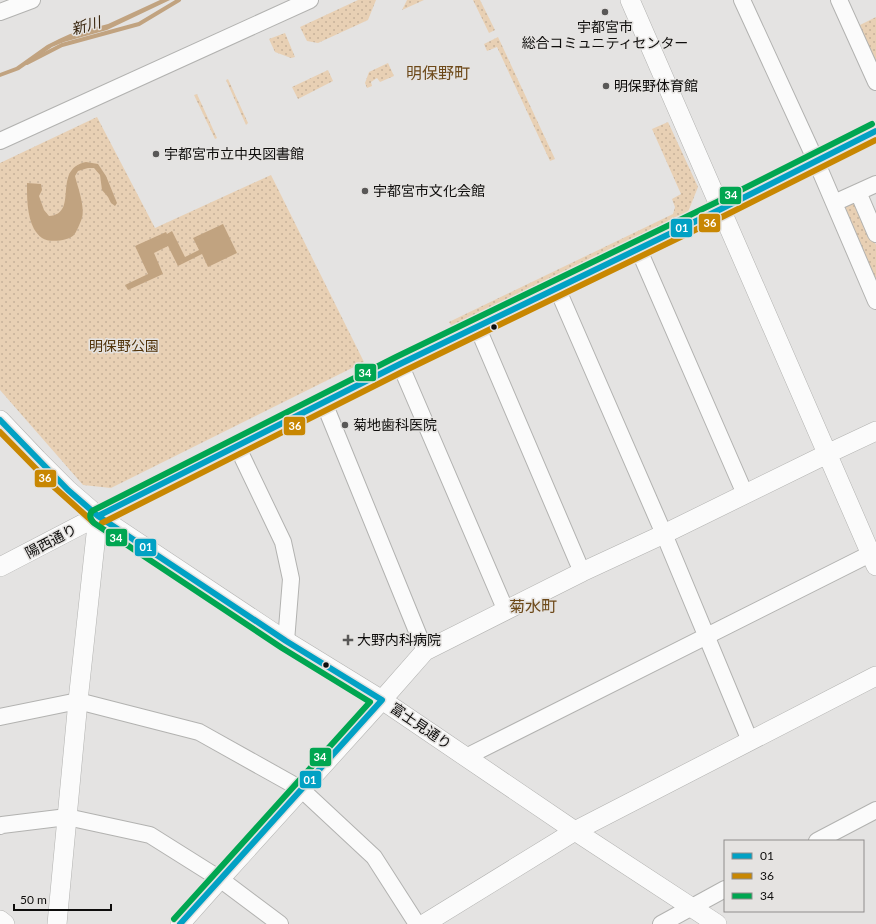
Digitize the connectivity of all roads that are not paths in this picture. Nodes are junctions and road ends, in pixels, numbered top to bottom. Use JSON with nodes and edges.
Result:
{"nodes":[{"id":1,"x":32,"y":0,"type":"edge"},
{"id":2,"x":310,"y":0,"type":"edge"},
{"id":3,"x":630,"y":0,"type":"edge"},
{"id":4,"x":742,"y":0,"type":"edge"},
{"id":5,"x":839,"y":0,"type":"edge"},
{"id":6,"x":0,"y":12,"type":"edge"},
{"id":7,"x":876,"y":82,"type":"edge"},
{"id":8,"x":876,"y":131,"type":"edge"},
{"id":9,"x":0,"y":140,"type":"edge"},
{"id":10,"x":816,"y":161,"type":"junction"},
{"id":11,"x":876,"y":184,"type":"edge"},
{"id":12,"x":858,"y":192,"type":"junction"},
{"id":13,"x":834,"y":203,"type":"junction"},
{"id":14,"x":721,"y":209,"type":"junction"},
{"id":15,"x":876,"y":234,"type":"edge"},
{"id":16,"x":638,"y":248,"type":"junction"},
{"id":17,"x":557,"y":288,"type":"junction"},
{"id":18,"x":876,"y":301,"type":"edge"},
{"id":19,"x":476,"y":326,"type":"junction"},
{"id":20,"x":400,"y":364,"type":"junction"},
{"id":21,"x":324,"y":403,"type":"junction"},
{"id":22,"x":0,"y":420,"type":"edge"},
{"id":23,"x":876,"y":431,"type":"edge"},
{"id":24,"x":237,"y":446,"type":"junction"},
{"id":25,"x":827,"y":454,"type":"junction"},
{"id":26,"x":745,"y":494,"type":"junction"},
{"id":27,"x":98,"y":516,"type":"junction"},
{"id":28,"x":664,"y":534,"type":"junction"},
{"id":29,"x":874,"y":557,"type":"edge"},
{"id":30,"x":0,"y":567,"type":"edge"},
{"id":31,"x":582,"y":572,"type":"junction"},
{"id":32,"x":506,"y":611,"type":"junction"},
{"id":33,"x":707,"y":636,"type":"junction"},
{"id":34,"x":286,"y":641,"type":"junction"},
{"id":35,"x":425,"y":651,"type":"junction"},
{"id":36,"x":876,"y":676,"type":"edge"},
{"id":37,"x":382,"y":700,"type":"junction"},
{"id":38,"x":78,"y":701,"type":"junction"},
{"id":39,"x":0,"y":717,"type":"edge"},
{"id":40,"x":750,"y":741,"type":"junction"},
{"id":41,"x":466,"y":757,"type":"junction"},
{"id":42,"x":301,"y":789,"type":"junction"},
{"id":43,"x":876,"y":810,"type":"edge"},
{"id":44,"x":68,"y":817,"type":"junction"},
{"id":45,"x":0,"y":826,"type":"edge"},
{"id":46,"x":575,"y":831,"type":"junction"},
{"id":47,"x":819,"y":840,"type":"edge"},
{"id":48,"x":220,"y":879,"type":"junction"},
{"id":49,"x":724,"y":890,"type":"edge"},
{"id":50,"x":691,"y":907,"type":"junction"},
{"id":51,"x":0,"y":920,"type":"edge"},
{"id":52,"x":5,"y":924,"type":"edge"},
{"id":53,"x":57,"y":924,"type":"edge"},
{"id":54,"x":180,"y":924,"type":"edge"},
{"id":55,"x":280,"y":924,"type":"edge"},
{"id":56,"x":417,"y":924,"type":"edge"},
{"id":57,"x":424,"y":924,"type":"edge"},
{"id":58,"x":661,"y":924,"type":"edge"},
{"id":59,"x":717,"y":924,"type":"edge"}],
"edges":[{"from":1,"to":6,"type":"street"},
{"from":2,"to":9,"type":"street"},
{"from":3,"to":14,"type":"street"},
{"from":4,"to":10,"type":"street"},
{"from":5,"to":7,"type":"street"},
{"from":8,"to":10,"type":"street","name":"陽西通り"},
{"from":10,"to":13,"type":"street"},
{"from":10,"to":14,"type":"street","name":"陽西通り"},
{"from":11,"to":12,"type":"street"},
{"from":12,"to":13,"type":"street"},
{"from":12,"to":15,"type":"street"},
{"from":13,"to":18,"type":"street"},
{"from":14,"to":16,"type":"street","name":"陽西通り"},
{"from":14,"to":25,"type":"street"},
{"from":16,"to":17,"type":"street","name":"陽西通り"},
{"from":16,"to":26,"type":"street"},
{"from":17,"to":19,"type":"street","name":"陽西通り"},
{"from":17,"to":28,"type":"street"},
{"from":19,"to":20,"type":"street","name":"陽西通り"},
{"from":19,"to":31,"type":"street"},
{"from":20,"to":21,"type":"street","name":"陽西通り"},
{"from":20,"to":32,"type":"street"},
{"from":21,"to":24,"type":"street","name":"陽西通り"},
{"from":21,"to":35,"type":"street"},
{"from":22,"to":27,"type":"street","name":"富士見通り"},
{"from":23,"to":25,"type":"street"},
{"from":24,"to":27,"type":"street","name":"陽西通り"},
{"from":24,"to":34,"type":"street"},
{"from":25,"to":26,"type":"street"},
{"from":25,"to":29,"type":"street"},
{"from":26,"to":28,"type":"street"},
{"from":27,"to":30,"type":"street","name":"陽西通り"},
{"from":27,"to":34,"type":"street","name":"富士見通り"},
{"from":27,"to":38,"type":"street"},
{"from":28,"to":31,"type":"street"},
{"from":28,"to":33,"type":"street"},
{"from":29,"to":33,"type":"street"},
{"from":31,"to":32,"type":"street"},
{"from":32,"to":35,"type":"street"},
{"from":33,"to":40,"type":"street"},
{"from":33,"to":41,"type":"street"},
{"from":34,"to":37,"type":"street","name":"富士見通り"},
{"from":35,"to":37,"type":"street"},
{"from":36,"to":40,"type":"street"},
{"from":37,"to":41,"type":"street","name":"富士見通り"},
{"from":37,"to":42,"type":"street"},
{"from":38,"to":39,"type":"street"},
{"from":38,"to":42,"type":"street"},
{"from":38,"to":44,"type":"street"},
{"from":40,"to":46,"type":"street"},
{"from":41,"to":46,"type":"street","name":"富士見通り"},
{"from":42,"to":48,"type":"street"},
{"from":42,"to":56,"type":"street"},
{"from":43,"to":47,"type":"street"},
{"from":44,"to":45,"type":"street"},
{"from":44,"to":48,"type":"street"},
{"from":44,"to":53,"type":"street"},
{"from":46,"to":50,"type":"street","name":"富士見通り"},
{"from":46,"to":57,"type":"street"},
{"from":48,"to":54,"type":"street"},
{"from":48,"to":55,"type":"street"},
{"from":49,"to":50,"type":"street"},
{"from":50,"to":58,"type":"street"},
{"from":50,"to":59,"type":"street","name":"富士見通り"},
{"from":51,"to":52,"type":"street"}]}
